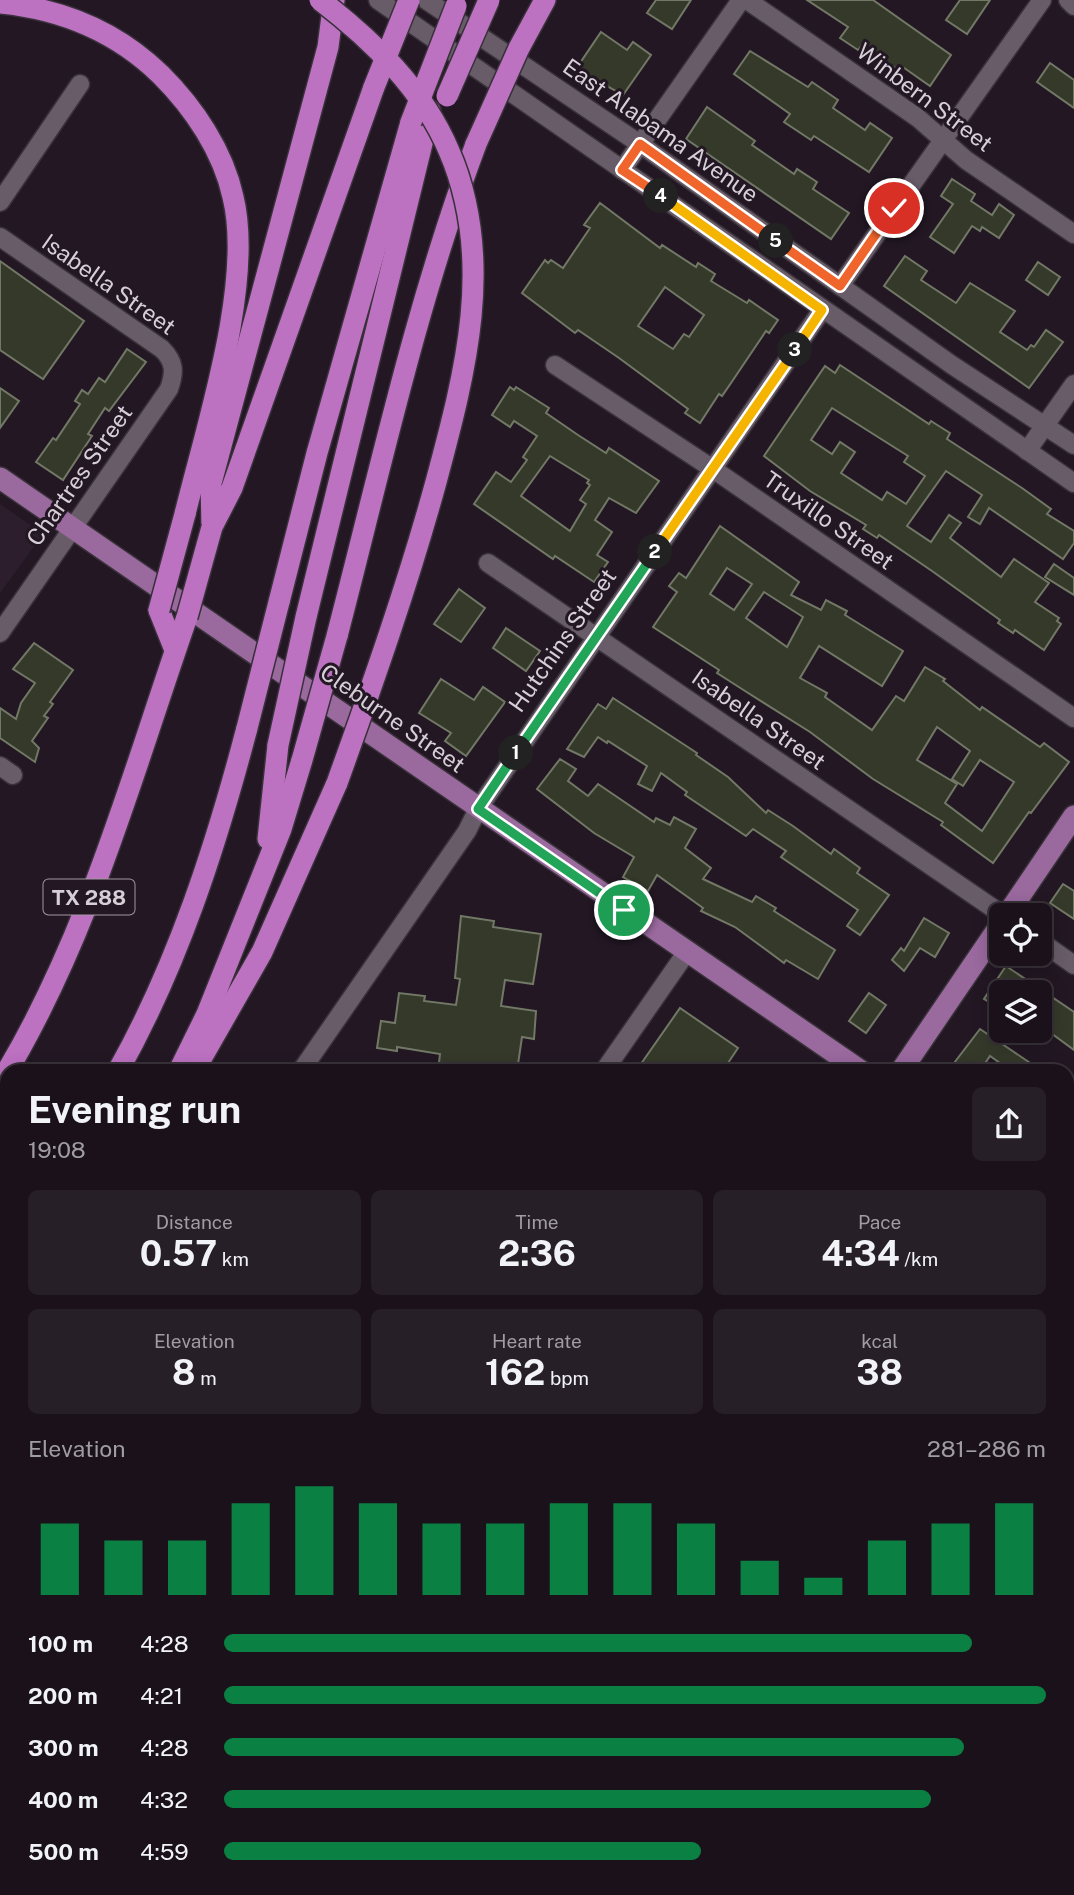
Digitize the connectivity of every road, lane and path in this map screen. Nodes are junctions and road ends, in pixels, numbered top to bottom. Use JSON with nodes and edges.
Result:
{"nodes":[{"id":1,"x":320,"y":0,"type":"edge"},
{"id":2,"x":334,"y":0,"type":"edge"},
{"id":3,"x":378,"y":0,"type":"edge"},
{"id":4,"x":409,"y":0,"type":"edge"},
{"id":5,"x":426,"y":0,"type":"edge"},
{"id":6,"x":489,"y":0,"type":"edge"},
{"id":7,"x":545,"y":0,"type":"edge"},
{"id":8,"x":741,"y":0,"type":"edge"},
{"id":9,"x":747,"y":0,"type":"edge"},
{"id":10,"x":1042,"y":0,"type":"edge"},
{"id":11,"x":1068,"y":0,"type":"edge"},
{"id":12,"x":0,"y":3,"type":"edge"},
{"id":13,"x":457,"y":3,"type":"edge"},
{"id":14,"x":1074,"y":6,"type":"edge"},
{"id":15,"x":80,"y":84,"type":"dead end"},
{"id":16,"x":943,"y":138,"type":"junction"},
{"id":17,"x":640,"y":144,"type":"junction"},
{"id":18,"x":622,"y":170,"type":"junction"},
{"id":19,"x":0,"y":202,"type":"edge"},
{"id":20,"x":1074,"y":234,"type":"edge"},
{"id":21,"x":0,"y":237,"type":"edge"},
{"id":22,"x":388,"y":284,"type":"junction"},
{"id":23,"x":840,"y":286,"type":"junction"},
{"id":24,"x":822,"y":310,"type":"junction"},
{"id":25,"x":555,"y":365,"type":"dead end"},
{"id":26,"x":173,"y":380,"type":"joint"},
{"id":27,"x":1074,"y":384,"type":"edge"},
{"id":28,"x":1045,"y":425,"type":"junction"},
{"id":29,"x":1074,"y":445,"type":"edge"},
{"id":30,"x":1027,"y":450,"type":"junction"},
{"id":31,"x":713,"y":469,"type":"junction"},
{"id":32,"x":0,"y":478,"type":"edge"},
{"id":33,"x":1074,"y":483,"type":"edge"},
{"id":34,"x":212,"y":527,"type":"junction"},
{"id":35,"x":72,"y":528,"type":"junction"},
{"id":36,"x":488,"y":563,"type":"dead end"},
{"id":37,"x":0,"y":633,"type":"edge"},
{"id":38,"x":597,"y":636,"type":"junction"},
{"id":39,"x":175,"y":650,"type":"junction"},
{"id":40,"x":1074,"y":718,"type":"edge"},
{"id":41,"x":478,"y":809,"type":"junction"},
{"id":42,"x":1074,"y":816,"type":"edge"},
{"id":43,"x":266,"y":862,"type":"junction"},
{"id":44,"x":1013,"y":903,"type":"edge"},
{"id":45,"x":989,"y":904,"type":"edge"},
{"id":46,"x":989,"y":942,"type":"edge"},
{"id":47,"x":1052,"y":949,"type":"edge"},
{"id":48,"x":686,"y":953,"type":"junction"},
{"id":49,"x":1074,"y":965,"type":"edge"},
{"id":50,"x":11,"y":1064,"type":"edge"},
{"id":51,"x":122,"y":1064,"type":"edge"},
{"id":52,"x":182,"y":1064,"type":"edge"},
{"id":53,"x":198,"y":1064,"type":"edge"},
{"id":54,"x":306,"y":1064,"type":"edge"},
{"id":55,"x":609,"y":1064,"type":"edge"},
{"id":56,"x":851,"y":1064,"type":"edge"},
{"id":57,"x":906,"y":1064,"type":"edge"}],
"edges":[{"from":1,"to":53,"type":"highway","bridge":true},
{"from":2,"to":34,"type":"highway"},
{"from":3,"to":18,"type":"street"},
{"from":4,"to":34,"type":"highway","bridge":true},
{"from":5,"to":17,"type":"street","name":"East Alabama Avenue"},
{"from":6,"to":22,"type":"highway","bridge":true},
{"from":7,"to":43,"type":"highway","bridge":true},
{"from":8,"to":17,"type":"street"},
{"from":9,"to":16,"type":"street","name":"Winbern Street"},
{"from":10,"to":16,"type":"street"},
{"from":11,"to":14,"type":"street"},
{"from":12,"to":39,"type":"highway","bridge":true},
{"from":13,"to":22,"type":"highway","bridge":true},
{"from":13,"to":51,"type":"highway","bridge":true},
{"from":15,"to":19,"type":"street"},
{"from":16,"to":20,"type":"street","name":"Winbern Street"},
{"from":16,"to":23,"type":"street"},
{"from":17,"to":18,"type":"street"},
{"from":17,"to":23,"type":"street","name":"East Alabama Avenue"},
{"from":18,"to":24,"type":"street"},
{"from":21,"to":26,"type":"street","name":"Isabella Street"},
{"from":22,"to":43,"type":"highway","bridge":true},
{"from":23,"to":28,"type":"street","name":"East Alabama Avenue"},
{"from":24,"to":30,"type":"street"},
{"from":24,"to":31,"type":"street","name":"Hutchins Street"},
{"from":25,"to":31,"type":"street","name":"Truxillo Street"},
{"from":26,"to":35,"type":"street","name":"Chartres Street"},
{"from":27,"to":28,"type":"street"},
{"from":28,"to":29,"type":"street","name":"East Alabama Avenue"},
{"from":28,"to":30,"type":"street"},
{"from":30,"to":33,"type":"street"},
{"from":31,"to":38,"type":"street","name":"Hutchins Street"},
{"from":31,"to":40,"type":"street","name":"Truxillo Street"},
{"from":32,"to":35,"type":"main road","name":"Cleburne Street"},
{"from":34,"to":39,"type":"highway","bridge":true},
{"from":35,"to":37,"type":"street","name":"Chartres Street"},
{"from":35,"to":41,"type":"main road","name":"Cleburne Street"},
{"from":36,"to":38,"type":"street","name":"Isabella Street"},
{"from":38,"to":41,"type":"street","name":"Hutchins Street"},
{"from":38,"to":45,"type":"street","name":"Isabella Street"},
{"from":39,"to":50,"type":"highway","number":"TX 288"},
{"from":41,"to":48,"type":"main road","name":"Cleburne Street"},
{"from":41,"to":54,"type":"street","name":"Hutchins Street"},
{"from":42,"to":44,"type":"main road"},
{"from":43,"to":52,"type":"highway"},
{"from":46,"to":57,"type":"main road"},
{"from":47,"to":49,"type":"street"},
{"from":48,"to":55,"type":"street"},
{"from":48,"to":56,"type":"main road","name":"Cleburne Street"}]}
